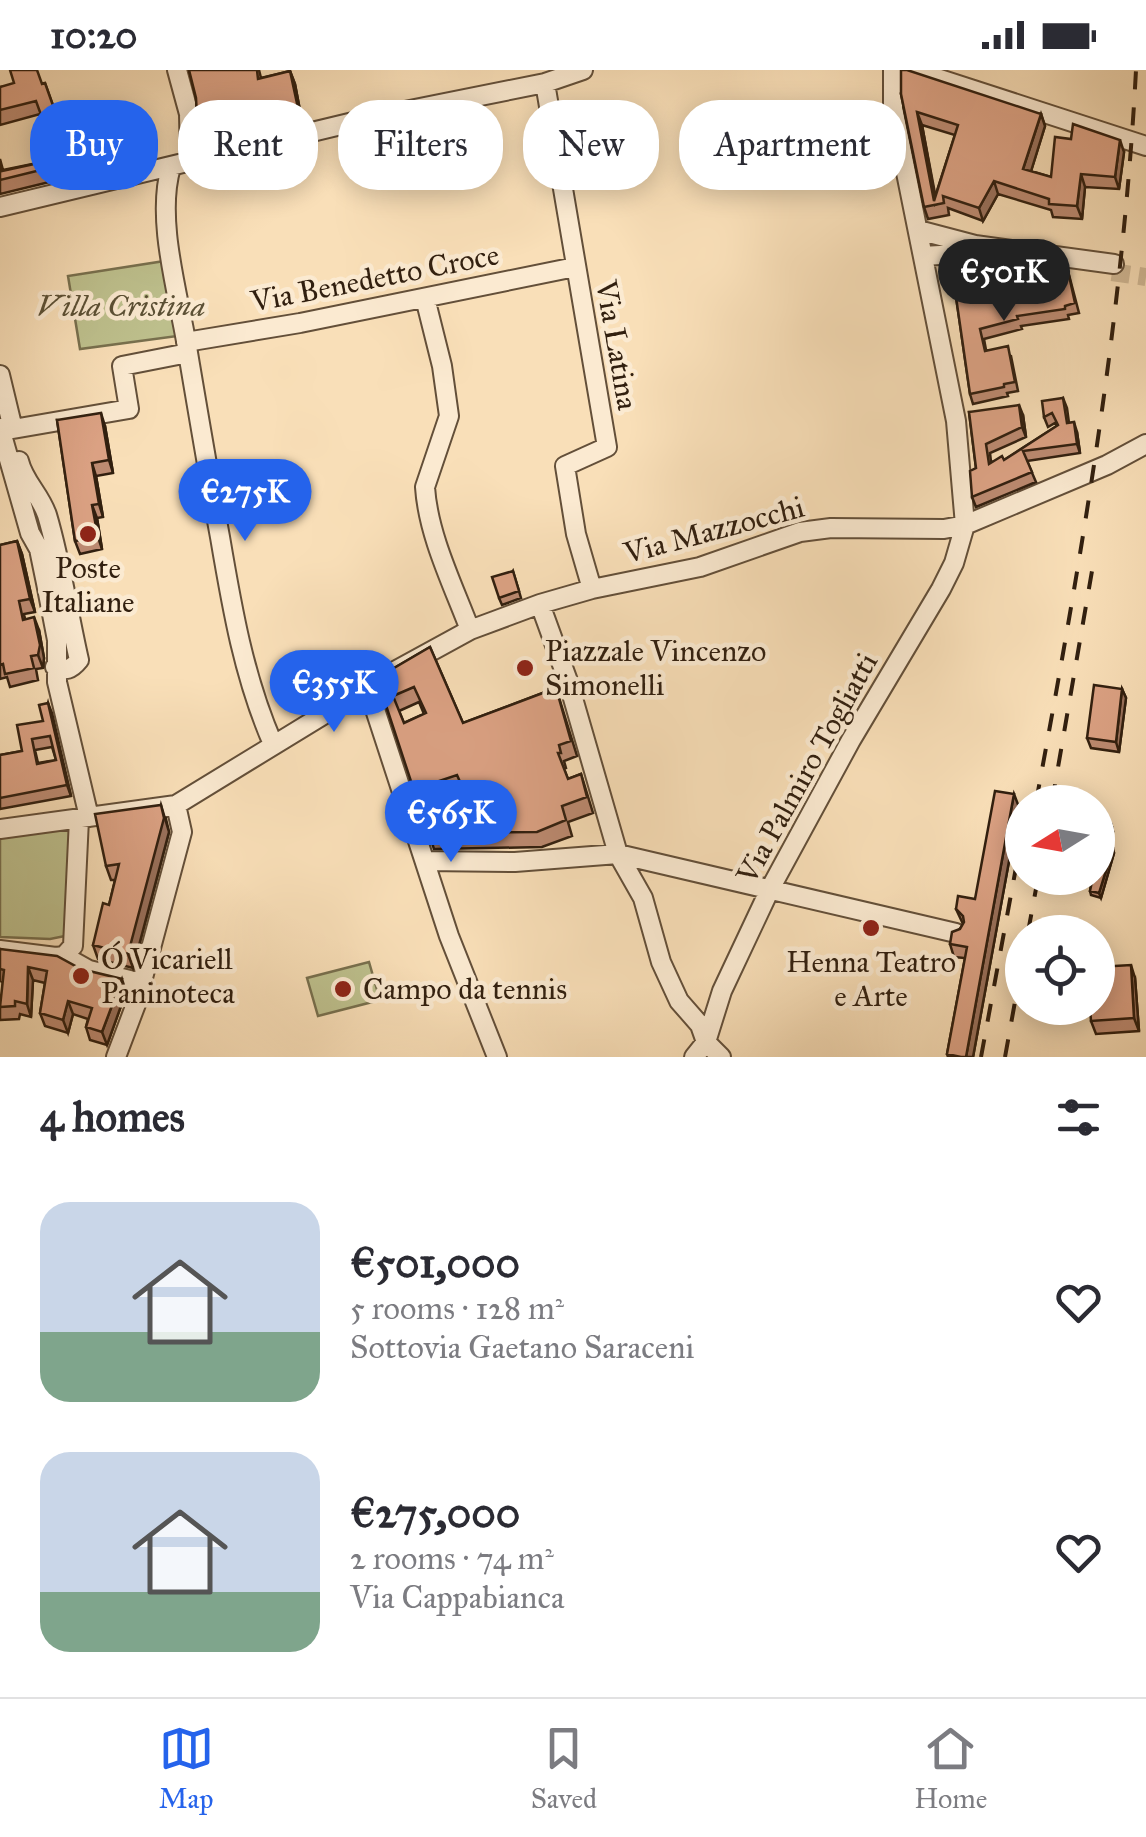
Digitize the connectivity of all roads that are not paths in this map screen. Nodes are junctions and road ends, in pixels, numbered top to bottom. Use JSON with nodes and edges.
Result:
{"nodes":[{"id":1,"x":177,"y":70,"type":"edge"},
{"id":2,"x":583,"y":70,"type":"edge"},
{"id":3,"x":893,"y":70,"type":"edge"},
{"id":4,"x":912,"y":70,"type":"edge"},
{"id":5,"x":545,"y":83,"type":"junction"},
{"id":6,"x":185,"y":100,"type":"edge"},
{"id":7,"x":318,"y":132,"type":"edge"},
{"id":8,"x":1146,"y":146,"type":"edge"},
{"id":9,"x":178,"y":164,"type":"edge"},
{"id":10,"x":171,"y":167,"type":"junction"},
{"id":11,"x":0,"y":207,"type":"edge"},
{"id":12,"x":918,"y":230,"type":"junction"},
{"id":13,"x":923,"y":256,"type":"junction"},
{"id":14,"x":575,"y":267,"type":"junction"},
{"id":15,"x":425,"y":298,"type":"junction"},
{"id":16,"x":187,"y":348,"type":"junction"},
{"id":17,"x":0,"y":376,"type":"edge"},
{"id":18,"x":6,"y":430,"type":"edge"},
{"id":19,"x":1146,"y":444,"type":"edge"},
{"id":20,"x":32,"y":502,"type":"junction"},
{"id":21,"x":965,"y":525,"type":"junction"},
{"id":22,"x":592,"y":589,"type":"junction"},
{"id":23,"x":540,"y":604,"type":"junction"},
{"id":24,"x":470,"y":630,"type":"junction"},
{"id":25,"x":55,"y":667,"type":"junction"},
{"id":26,"x":368,"y":688,"type":"junction"},
{"id":27,"x":273,"y":744,"type":"junction"},
{"id":28,"x":176,"y":805,"type":"junction"},
{"id":29,"x":84,"y":818,"type":"junction"},
{"id":30,"x":0,"y":829,"type":"edge"},
{"id":31,"x":618,"y":854,"type":"junction"},
{"id":32,"x":425,"y":861,"type":"junction"},
{"id":33,"x":770,"y":888,"type":"junction"},
{"id":34,"x":956,"y":933,"type":"edge"},
{"id":35,"x":0,"y":950,"type":"edge"},
{"id":36,"x":64,"y":956,"type":"junction"},
{"id":37,"x":142,"y":984,"type":"junction"},
{"id":38,"x":700,"y":1050,"type":"edge"},
{"id":39,"x":116,"y":1057,"type":"edge"},
{"id":40,"x":497,"y":1057,"type":"edge"},
{"id":41,"x":721,"y":1057,"type":"edge"}],
"edges":[{"from":1,"to":6,"type":"street"},
{"from":2,"to":5,"type":"street"},
{"from":3,"to":12,"type":"street"},
{"from":4,"to":8,"type":"street"},
{"from":5,"to":7,"type":"street"},
{"from":5,"to":14,"type":"street","name":"Via Latina"},
{"from":9,"to":10,"type":"street"},
{"from":10,"to":11,"type":"street"},
{"from":10,"to":16,"type":"street"},
{"from":12,"to":13,"type":"street"},
{"from":12,"to":13,"type":"street"},
{"from":13,"to":21,"type":"street"},
{"from":14,"to":15,"type":"street","name":"Via Benedetto Croce"},
{"from":14,"to":22,"type":"street","name":"Via Latina"},
{"from":15,"to":16,"type":"street","name":"Via Benedetto Croce"},
{"from":15,"to":24,"type":"street"},
{"from":16,"to":18,"type":"street","name":"Via Benedetto Croce"},
{"from":16,"to":27,"type":"street"},
{"from":17,"to":18,"type":"street"},
{"from":18,"to":20,"type":"street"},
{"from":19,"to":21,"type":"street","name":"Via Mazzocchi"},
{"from":20,"to":25,"type":"street"},
{"from":20,"to":25,"type":"street"},
{"from":21,"to":22,"type":"street","name":"Via Mazzocchi"},
{"from":21,"to":33,"type":"street","name":"Via Palmiro Togliatti"},
{"from":22,"to":23,"type":"street","name":"Via Mazzocchi"},
{"from":23,"to":24,"type":"street","name":"Via Mazzocchi"},
{"from":23,"to":31,"type":"street"},
{"from":24,"to":26,"type":"street","name":"Via Mazzocchi"},
{"from":25,"to":29,"type":"street"},
{"from":26,"to":27,"type":"street","name":"Via Mazzocchi"},
{"from":26,"to":32,"type":"street"},
{"from":27,"to":28,"type":"street","name":"Via Mazzocchi"},
{"from":28,"to":29,"type":"street"},
{"from":28,"to":37,"type":"street"},
{"from":29,"to":30,"type":"street"},
{"from":29,"to":36,"type":"street"},
{"from":31,"to":32,"type":"street"},
{"from":31,"to":33,"type":"street"},
{"from":31,"to":38,"type":"street"},
{"from":32,"to":40,"type":"street"},
{"from":33,"to":34,"type":"street"},
{"from":33,"to":38,"type":"street","name":"Via Palmiro Togliatti"},
{"from":35,"to":36,"type":"street"},
{"from":36,"to":37,"type":"street"},
{"from":37,"to":39,"type":"street"},
{"from":38,"to":41,"type":"street"}]}
